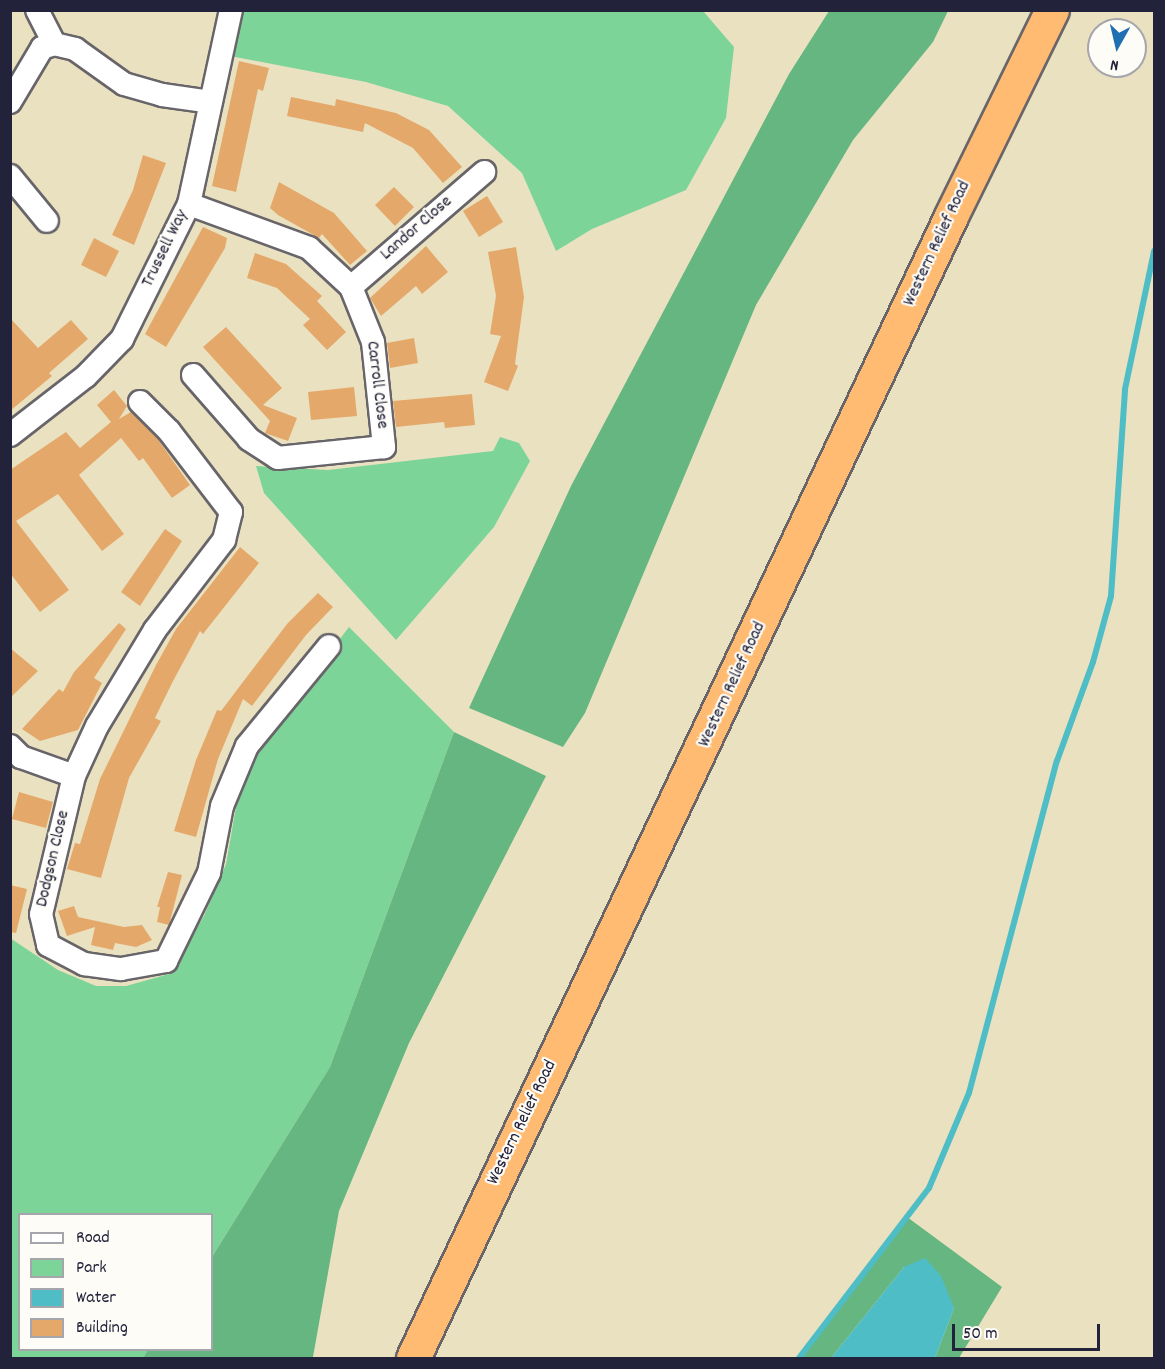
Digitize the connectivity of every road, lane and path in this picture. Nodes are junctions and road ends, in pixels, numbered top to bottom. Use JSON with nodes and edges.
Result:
{"nodes":[{"id":1,"x":37,"y":10,"type":"edge"},
{"id":2,"x":231,"y":10,"type":"edge"},
{"id":3,"x":1052,"y":10,"type":"edge"},
{"id":4,"x":54,"y":44,"type":"junction"},
{"id":5,"x":10,"y":102,"type":"edge"},
{"id":6,"x":211,"y":102,"type":"junction"},
{"id":7,"x":483,"y":172,"type":"dead end"},
{"id":8,"x":10,"y":176,"type":"edge"},
{"id":9,"x":189,"y":204,"type":"junction"},
{"id":10,"x":47,"y":221,"type":"dead end"},
{"id":11,"x":351,"y":286,"type":"junction"},
{"id":12,"x":193,"y":375,"type":"dead end"},
{"id":13,"x":140,"y":402,"type":"dead end"},
{"id":14,"x":10,"y":435,"type":"edge"},
{"id":15,"x":329,"y":646,"type":"dead end"},
{"id":16,"x":10,"y":746,"type":"edge"},
{"id":17,"x":74,"y":777,"type":"junction"},
{"id":18,"x":413,"y":1359,"type":"edge"}],
"edges":[{"from":1,"to":4,"type":"street"},
{"from":2,"to":6,"type":"street","name":"Trussell Way"},
{"from":3,"to":18,"type":"highway","name":"Western Relief Road"},
{"from":4,"to":5,"type":"street"},
{"from":4,"to":6,"type":"street"},
{"from":6,"to":9,"type":"street","name":"Trussell Way"},
{"from":7,"to":11,"type":"street","name":"Landor Close"},
{"from":8,"to":10,"type":"street"},
{"from":9,"to":11,"type":"street","name":"Carroll Close"},
{"from":9,"to":14,"type":"street","name":"Trussell Way"},
{"from":11,"to":12,"type":"street","name":"Carroll Close"},
{"from":13,"to":17,"type":"street","name":"Dodgson Close"},
{"from":15,"to":17,"type":"street","name":"Dodgson Close"},
{"from":16,"to":17,"type":"street"}]}
